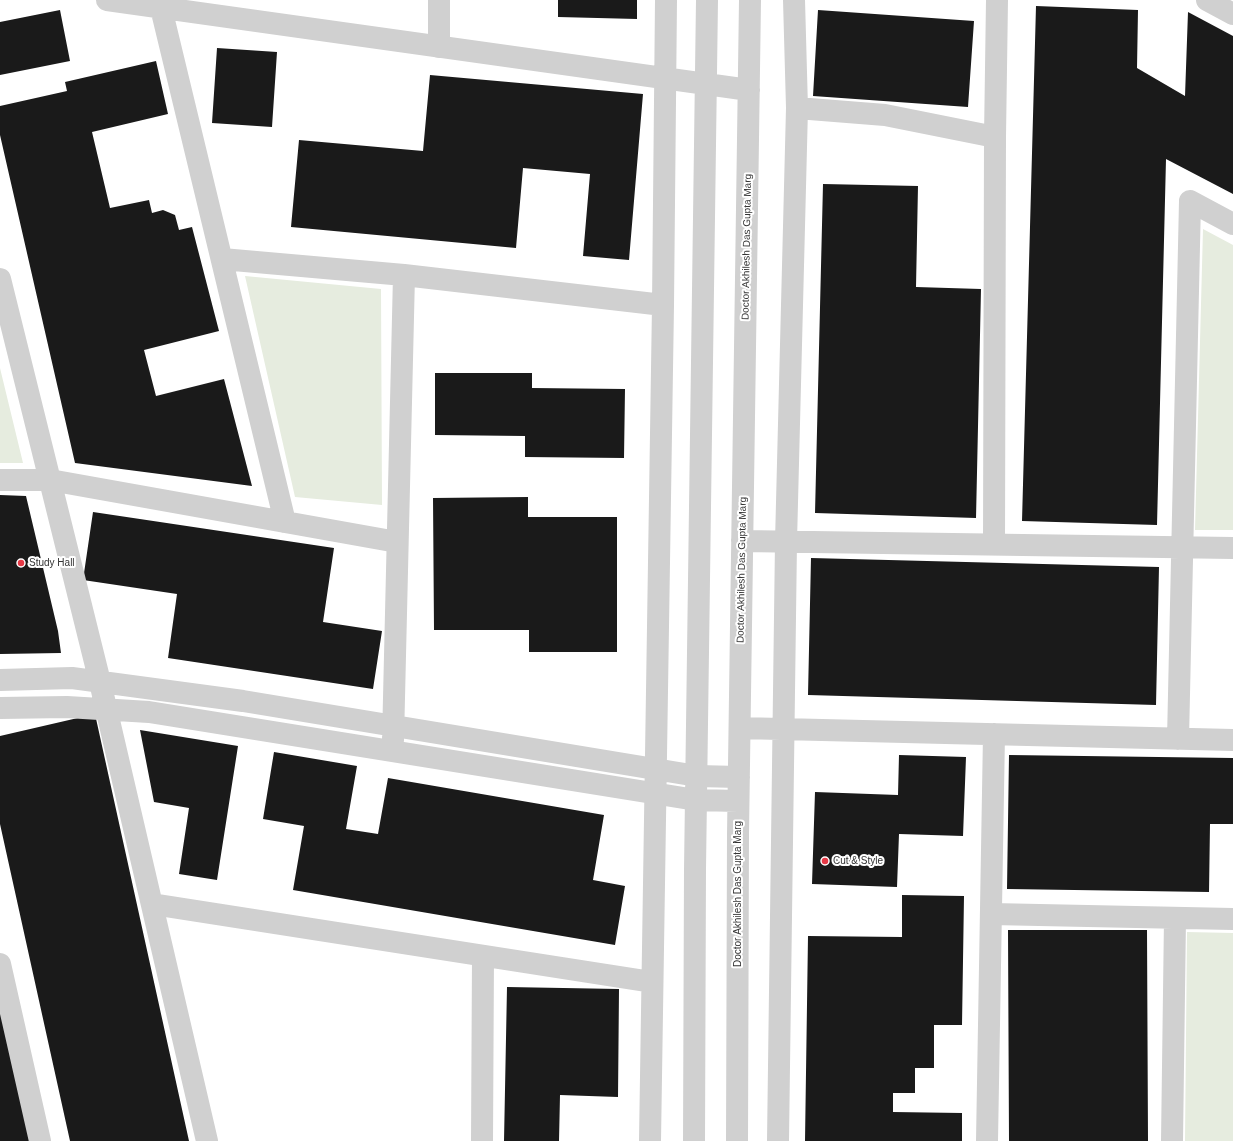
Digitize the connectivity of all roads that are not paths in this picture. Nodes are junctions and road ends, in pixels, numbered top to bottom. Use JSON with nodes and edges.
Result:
{"nodes":[{"id":1,"x":107,"y":0,"type":"edge"},
{"id":2,"x":439,"y":0,"type":"edge"},
{"id":3,"x":666,"y":0,"type":"edge"},
{"id":4,"x":707,"y":0,"type":"edge"},
{"id":5,"x":750,"y":0,"type":"edge"},
{"id":6,"x":794,"y":0,"type":"edge"},
{"id":7,"x":997,"y":0,"type":"edge"},
{"id":8,"x":1212,"y":1,"type":"edge"},
{"id":9,"x":161,"y":8,"type":"junction"},
{"id":10,"x":1233,"y":14,"type":"edge"},
{"id":11,"x":439,"y":47,"type":"junction"},
{"id":12,"x":665,"y":78,"type":"junction"},
{"id":13,"x":706,"y":84,"type":"junction"},
{"id":14,"x":749,"y":90,"type":"junction"},
{"id":15,"x":797,"y":108,"type":"junction"},
{"id":16,"x":995,"y":137,"type":"junction"},
{"id":17,"x":1233,"y":224,"type":"edge"},
{"id":18,"x":222,"y":259,"type":"junction"},
{"id":19,"x":404,"y":275,"type":"junction"},
{"id":20,"x":0,"y":279,"type":"edge"},
{"id":21,"x":663,"y":305,"type":"junction"},
{"id":22,"x":0,"y":480,"type":"edge"},
{"id":23,"x":50,"y":480,"type":"junction"},
{"id":24,"x":285,"y":522,"type":"junction"},
{"id":25,"x":742,"y":541,"type":"junction"},
{"id":26,"x":397,"y":542,"type":"junction"},
{"id":27,"x":786,"y":542,"type":"junction"},
{"id":28,"x":994,"y":544,"type":"junction"},
{"id":29,"x":1182,"y":547,"type":"junction"},
{"id":30,"x":1233,"y":548,"type":"edge"},
{"id":31,"x":0,"y":680,"type":"edge"},
{"id":32,"x":100,"y":682,"type":"junction"},
{"id":33,"x":0,"y":708,"type":"edge"},
{"id":34,"x":106,"y":710,"type":"junction"},
{"id":35,"x":393,"y":726,"type":"junction"},
{"id":36,"x":740,"y":728,"type":"junction"},
{"id":37,"x":784,"y":729,"type":"junction"},
{"id":38,"x":994,"y":734,"type":"junction"},
{"id":39,"x":1178,"y":739,"type":"junction"},
{"id":40,"x":1233,"y":740,"type":"edge"},
{"id":41,"x":393,"y":751,"type":"junction"},
{"id":42,"x":656,"y":769,"type":"junction"},
{"id":43,"x":697,"y":776,"type":"junction"},
{"id":44,"x":739,"y":776,"type":"junction"},
{"id":45,"x":656,"y":794,"type":"junction"},
{"id":46,"x":696,"y":800,"type":"junction"},
{"id":47,"x":738,"y":801,"type":"junction"},
{"id":48,"x":152,"y":904,"type":"junction"},
{"id":49,"x":991,"y":914,"type":"junction"},
{"id":50,"x":1175,"y":918,"type":"junction"},
{"id":51,"x":1233,"y":919,"type":"edge"},
{"id":52,"x":483,"y":956,"type":"junction"},
{"id":53,"x":0,"y":964,"type":"edge"},
{"id":54,"x":652,"y":982,"type":"junction"},
{"id":55,"x":40,"y":1141,"type":"edge"},
{"id":56,"x":207,"y":1141,"type":"edge"},
{"id":57,"x":482,"y":1141,"type":"edge"},
{"id":58,"x":650,"y":1141,"type":"edge"},
{"id":59,"x":694,"y":1141,"type":"edge"},
{"id":60,"x":737,"y":1141,"type":"edge"},
{"id":61,"x":778,"y":1141,"type":"edge"},
{"id":62,"x":987,"y":1141,"type":"edge"},
{"id":63,"x":1172,"y":1141,"type":"edge"}],
"edges":[{"from":1,"to":9,"type":"street"},
{"from":2,"to":11,"type":"street"},
{"from":3,"to":12,"type":"street"},
{"from":4,"to":13,"type":"street"},
{"from":5,"to":14,"type":"street","name":"Doctor Akhilesh Das Gupta Marg"},
{"from":6,"to":15,"type":"street"},
{"from":7,"to":16,"type":"street"},
{"from":8,"to":10,"type":"street"},
{"from":9,"to":11,"type":"street"},
{"from":9,"to":18,"type":"street"},
{"from":11,"to":12,"type":"street"},
{"from":12,"to":13,"type":"street"},
{"from":12,"to":21,"type":"street"},
{"from":13,"to":14,"type":"street"},
{"from":13,"to":43,"type":"street"},
{"from":14,"to":25,"type":"street","name":"Doctor Akhilesh Das Gupta Marg"},
{"from":15,"to":16,"type":"street"},
{"from":15,"to":27,"type":"street"},
{"from":16,"to":28,"type":"street"},
{"from":17,"to":29,"type":"street"},
{"from":18,"to":19,"type":"street"},
{"from":18,"to":24,"type":"street"},
{"from":19,"to":21,"type":"street"},
{"from":19,"to":26,"type":"street"},
{"from":20,"to":23,"type":"street"},
{"from":21,"to":42,"type":"street"},
{"from":22,"to":23,"type":"street"},
{"from":23,"to":24,"type":"street"},
{"from":23,"to":32,"type":"street"},
{"from":24,"to":26,"type":"street"},
{"from":25,"to":27,"type":"street"},
{"from":25,"to":36,"type":"street","name":"Doctor Akhilesh Das Gupta Marg"},
{"from":26,"to":35,"type":"street"},
{"from":27,"to":28,"type":"street"},
{"from":27,"to":37,"type":"street"},
{"from":28,"to":29,"type":"street"},
{"from":29,"to":30,"type":"street"},
{"from":29,"to":39,"type":"street"},
{"from":31,"to":32,"type":"street"},
{"from":32,"to":34,"type":"street"},
{"from":32,"to":35,"type":"street"},
{"from":33,"to":34,"type":"street"},
{"from":34,"to":41,"type":"street"},
{"from":34,"to":48,"type":"street"},
{"from":35,"to":41,"type":"street"},
{"from":35,"to":42,"type":"street"},
{"from":36,"to":37,"type":"street"},
{"from":36,"to":44,"type":"street","name":"Doctor Akhilesh Das Gupta Marg"},
{"from":37,"to":38,"type":"street"},
{"from":37,"to":61,"type":"street"},
{"from":38,"to":39,"type":"street"},
{"from":38,"to":49,"type":"street"},
{"from":39,"to":40,"type":"street"},
{"from":41,"to":45,"type":"street"},
{"from":42,"to":43,"type":"street"},
{"from":42,"to":45,"type":"street"},
{"from":43,"to":44,"type":"street"},
{"from":43,"to":46,"type":"street"},
{"from":44,"to":47,"type":"street","name":"Doctor Akhilesh Das Gupta Marg"},
{"from":45,"to":46,"type":"street"},
{"from":45,"to":54,"type":"street"},
{"from":46,"to":47,"type":"street"},
{"from":46,"to":59,"type":"street"},
{"from":47,"to":60,"type":"street","name":"Doctor Akhilesh Das Gupta Marg"},
{"from":48,"to":52,"type":"street"},
{"from":48,"to":56,"type":"street"},
{"from":49,"to":50,"type":"street"},
{"from":49,"to":62,"type":"street"},
{"from":50,"to":51,"type":"street"},
{"from":50,"to":63,"type":"street"},
{"from":52,"to":54,"type":"street"},
{"from":52,"to":57,"type":"street"},
{"from":53,"to":55,"type":"street"},
{"from":54,"to":58,"type":"street"}]}
